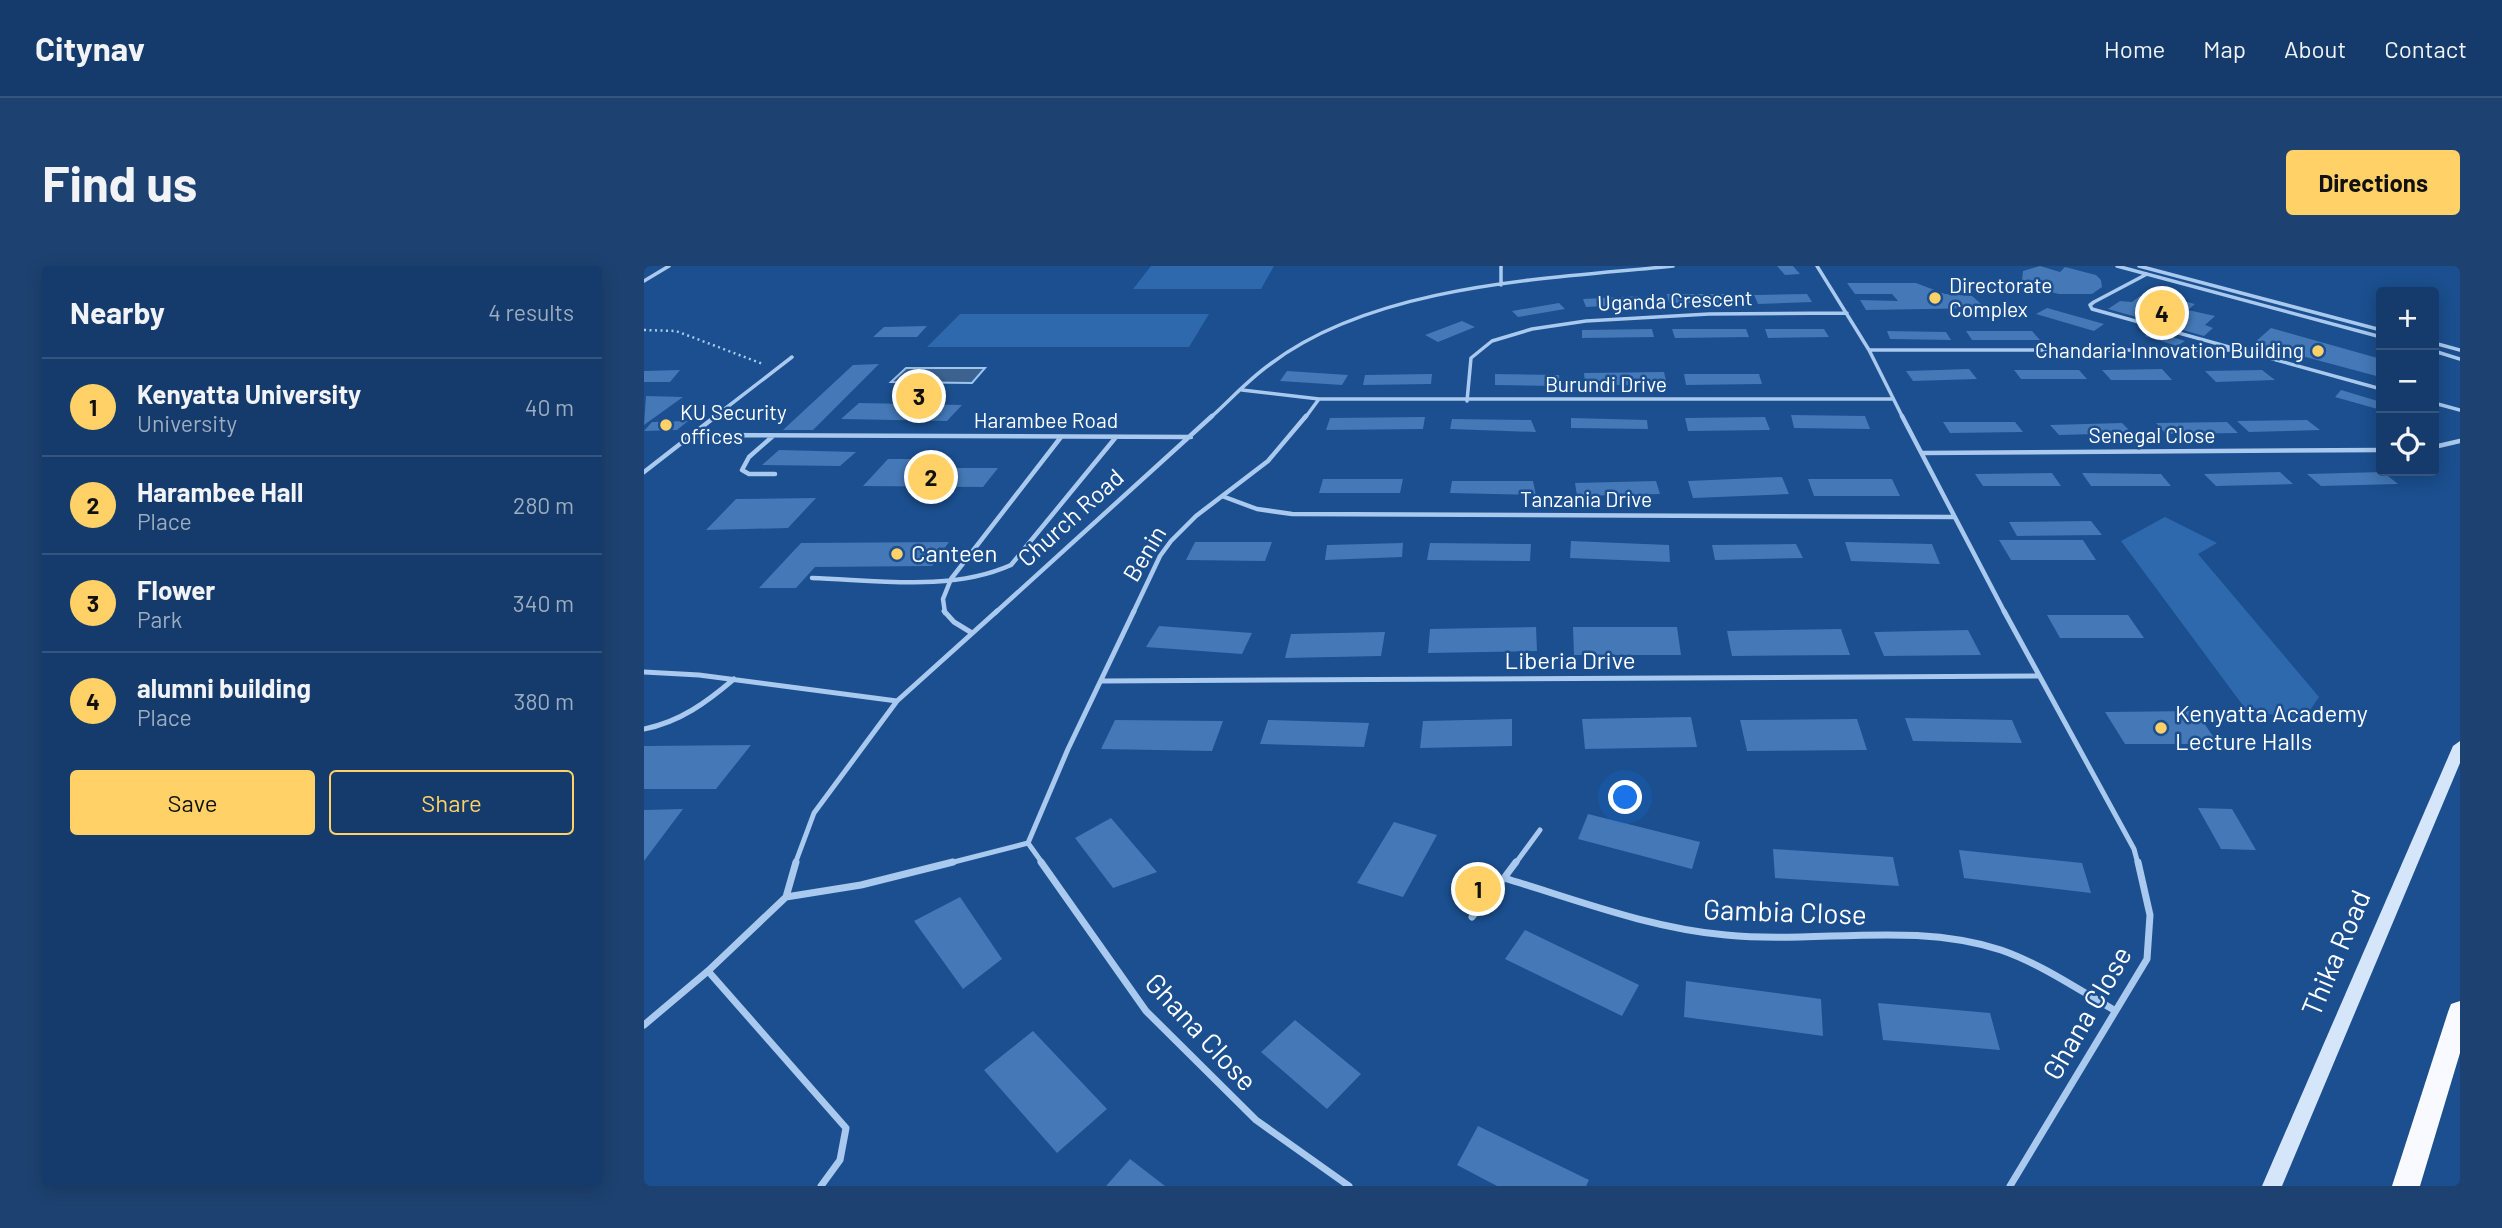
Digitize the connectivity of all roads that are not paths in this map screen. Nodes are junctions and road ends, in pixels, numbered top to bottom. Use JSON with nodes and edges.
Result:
{"nodes":[{"id":1,"x":669,"y":266,"type":"edge"},
{"id":2,"x":1501,"y":266,"type":"edge"},
{"id":3,"x":1673,"y":266,"type":"edge"},
{"id":4,"x":1817,"y":266,"type":"edge"},
{"id":5,"x":2117,"y":266,"type":"edge"},
{"id":6,"x":2139,"y":266,"type":"edge"},
{"id":7,"x":2147,"y":274,"type":"junction"},
{"id":8,"x":644,"y":281,"type":"edge"},
{"id":9,"x":1501,"y":285,"type":"junction"},
{"id":10,"x":1848,"y":313,"type":"junction"},
{"id":11,"x":2376,"y":329,"type":"edge"},
{"id":12,"x":2376,"y":336,"type":"edge"},
{"id":13,"x":2439,"y":345,"type":"edge"},
{"id":14,"x":1869,"y":350,"type":"junction"},
{"id":15,"x":2241,"y":350,"type":"junction"},
{"id":16,"x":2460,"y":350,"type":"edge"},
{"id":17,"x":2439,"y":353,"type":"edge"},
{"id":18,"x":792,"y":357,"type":"dead end"},
{"id":19,"x":2460,"y":359,"type":"edge"},
{"id":20,"x":2376,"y":388,"type":"edge"},
{"id":21,"x":1242,"y":390,"type":"junction"},
{"id":22,"x":1319,"y":398,"type":"junction"},
{"id":23,"x":1893,"y":400,"type":"junction"},
{"id":24,"x":1467,"y":401,"type":"junction"},
{"id":25,"x":2439,"y":404,"type":"edge"},
{"id":26,"x":2460,"y":410,"type":"edge"},
{"id":27,"x":690,"y":435,"type":"junction"},
{"id":28,"x":773,"y":436,"type":"junction"},
{"id":29,"x":1061,"y":436,"type":"junction"},
{"id":30,"x":1116,"y":437,"type":"junction"},
{"id":31,"x":1191,"y":437,"type":"junction"},
{"id":32,"x":2460,"y":441,"type":"edge"},
{"id":33,"x":2439,"y":446,"type":"edge"},
{"id":34,"x":2376,"y":450,"type":"edge"},
{"id":35,"x":1923,"y":453,"type":"junction"},
{"id":36,"x":644,"y":472,"type":"edge"},
{"id":37,"x":775,"y":474,"type":"dead end"},
{"id":38,"x":1222,"y":496,"type":"junction"},
{"id":39,"x":1953,"y":517,"type":"junction"},
{"id":40,"x":812,"y":579,"type":"dead end"},
{"id":41,"x":951,"y":579,"type":"junction"},
{"id":42,"x":972,"y":633,"type":"junction"},
{"id":43,"x":644,"y":672,"type":"edge"},
{"id":44,"x":2039,"y":676,"type":"junction"},
{"id":45,"x":734,"y":679,"type":"junction"},
{"id":46,"x":1102,"y":681,"type":"junction"},
{"id":47,"x":897,"y":701,"type":"junction"},
{"id":48,"x":644,"y":729,"type":"edge"},
{"id":49,"x":2460,"y":746,"type":"edge"},
{"id":50,"x":1540,"y":831,"type":"dead end"},
{"id":51,"x":1028,"y":843,"type":"junction"},
{"id":52,"x":1504,"y":878,"type":"junction"},
{"id":53,"x":786,"y":897,"type":"junction"},
{"id":54,"x":1472,"y":917,"type":"dead end"},
{"id":55,"x":708,"y":971,"type":"junction"},
{"id":56,"x":2114,"y":1010,"type":"junction"},
{"id":57,"x":2460,"y":1012,"type":"edge"},
{"id":58,"x":644,"y":1025,"type":"edge"},
{"id":59,"x":821,"y":1186,"type":"edge"},
{"id":60,"x":1349,"y":1186,"type":"edge"},
{"id":61,"x":2010,"y":1186,"type":"edge"},
{"id":62,"x":2272,"y":1186,"type":"edge"},
{"id":63,"x":2406,"y":1186,"type":"edge"}],
"edges":[{"from":1,"to":8,"type":"lane"},
{"from":2,"to":9,"type":"lane"},
{"from":3,"to":9,"type":"lane","name":"Church Road"},
{"from":4,"to":10,"type":"lane","name":"Ghana Close"},
{"from":5,"to":7,"type":"lane"},
{"from":6,"to":11,"type":"lane"},
{"from":7,"to":12,"type":"lane"},
{"from":7,"to":15,"type":"lane"},
{"from":9,"to":21,"type":"lane","name":"Church Road"},
{"from":10,"to":14,"type":"lane","name":"Ghana Close"},
{"from":10,"to":24,"type":"lane","name":"Uganda Crescent"},
{"from":13,"to":16,"type":"lane"},
{"from":14,"to":15,"type":"lane"},
{"from":14,"to":23,"type":"lane","name":"Ghana Close"},
{"from":15,"to":20,"type":"lane"},
{"from":17,"to":19,"type":"lane"},
{"from":18,"to":27,"type":"lane"},
{"from":21,"to":22,"type":"lane"},
{"from":21,"to":31,"type":"lane","name":"Church Road"},
{"from":22,"to":24,"type":"lane","name":"Burundi Drive"},
{"from":22,"to":38,"type":"lane","name":"Benin"},
{"from":23,"to":24,"type":"lane","name":"Burundi Drive"},
{"from":23,"to":35,"type":"lane","name":"Ghana Close"},
{"from":25,"to":26,"type":"lane"},
{"from":27,"to":28,"type":"lane","name":"Harambee Road"},
{"from":27,"to":36,"type":"lane"},
{"from":28,"to":29,"type":"lane","name":"Harambee Road"},
{"from":28,"to":37,"type":"lane"},
{"from":29,"to":30,"type":"lane","name":"Harambee Road"},
{"from":29,"to":41,"type":"lane"},
{"from":30,"to":31,"type":"lane","name":"Harambee Road"},
{"from":30,"to":41,"type":"lane"},
{"from":31,"to":42,"type":"lane","name":"Church Road"},
{"from":32,"to":33,"type":"lane"},
{"from":34,"to":35,"type":"lane","name":"Senegal Close"},
{"from":35,"to":39,"type":"lane","name":"Ghana Close"},
{"from":38,"to":39,"type":"lane","name":"Tanzania Drive"},
{"from":38,"to":46,"type":"lane","name":"Benin"},
{"from":39,"to":44,"type":"lane","name":"Ghana Close"},
{"from":40,"to":41,"type":"lane"},
{"from":41,"to":42,"type":"lane"},
{"from":42,"to":47,"type":"lane","name":"Church Road"},
{"from":43,"to":45,"type":"lane"},
{"from":44,"to":46,"type":"lane","name":"Liberia Drive"},
{"from":44,"to":56,"type":"lane","name":"Ghana Close"},
{"from":45,"to":47,"type":"lane"},
{"from":45,"to":48,"type":"lane"},
{"from":46,"to":51,"type":"lane","name":"Benin"},
{"from":47,"to":53,"type":"lane","name":"Church Road"},
{"from":49,"to":62,"type":"main road","name":"Thika Road"},
{"from":50,"to":52,"type":"lane"},
{"from":51,"to":53,"type":"lane"},
{"from":51,"to":60,"type":"lane","name":"Ghana Close"},
{"from":52,"to":54,"type":"lane"},
{"from":52,"to":56,"type":"lane","name":"Gambia Close"},
{"from":53,"to":55,"type":"lane"},
{"from":55,"to":58,"type":"lane"},
{"from":55,"to":59,"type":"lane"},
{"from":56,"to":61,"type":"lane","name":"Ghana Close"},
{"from":57,"to":63,"type":"highway"}]}
